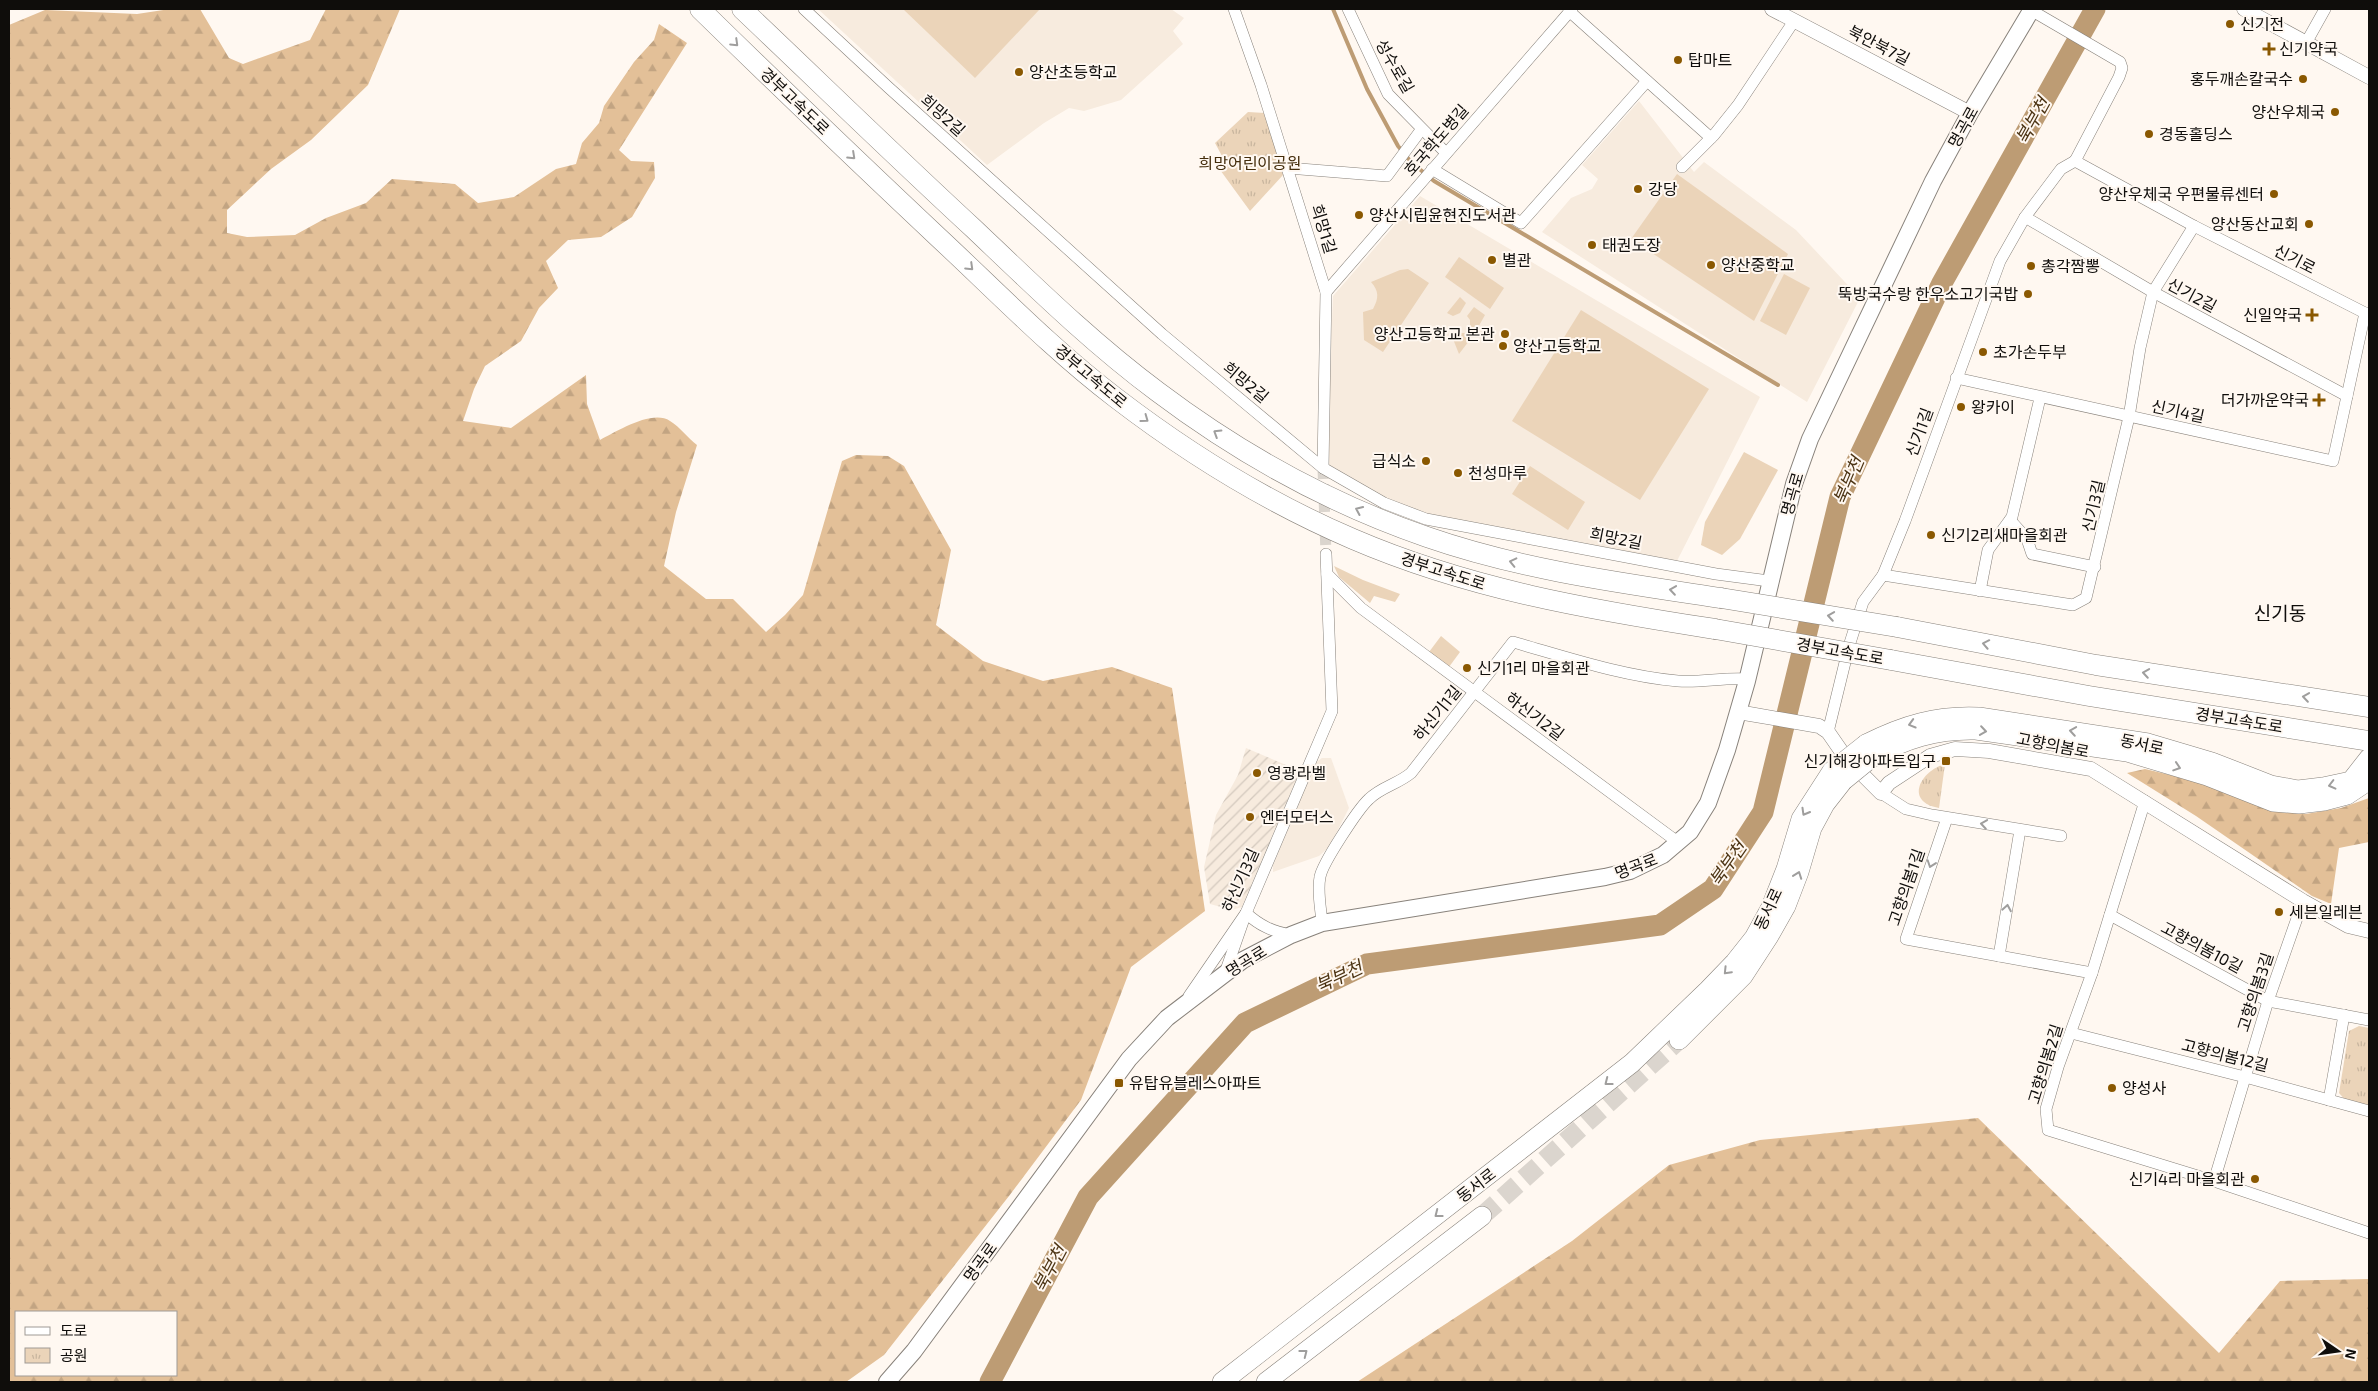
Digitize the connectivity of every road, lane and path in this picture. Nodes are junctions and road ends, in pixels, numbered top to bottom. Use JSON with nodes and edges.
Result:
{"nodes":[{"id":1,"x":700,"y":9,"type":"edge"},
{"id":2,"x":742,"y":9,"type":"edge"},
{"id":3,"x":804,"y":9,"type":"edge"},
{"id":4,"x":1234,"y":9,"type":"edge"},
{"id":5,"x":1348,"y":9,"type":"edge"},
{"id":6,"x":1772,"y":9,"type":"edge"},
{"id":7,"x":2030,"y":9,"type":"edge"},
{"id":8,"x":2244,"y":9,"type":"edge"},
{"id":9,"x":2325,"y":9,"type":"edge"},
{"id":10,"x":1571,"y":10,"type":"edge"},
{"id":11,"x":1794,"y":21,"type":"junction"},
{"id":12,"x":2306,"y":43,"type":"junction"},
{"id":13,"x":2369,"y":77,"type":"edge"},
{"id":14,"x":1646,"y":81,"type":"junction"},
{"id":15,"x":1970,"y":113,"type":"junction"},
{"id":16,"x":1421,"y":130,"type":"junction"},
{"id":17,"x":1711,"y":138,"type":"junction"},
{"id":18,"x":1446,"y":153,"type":"junction"},
{"id":19,"x":2075,"y":161,"type":"junction"},
{"id":20,"x":1682,"y":167,"type":"dead end"},
{"id":21,"x":1288,"y":168,"type":"junction"},
{"id":22,"x":1432,"y":169,"type":"junction"},
{"id":23,"x":2024,"y":217,"type":"junction"},
{"id":24,"x":2194,"y":226,"type":"junction"},
{"id":25,"x":1326,"y":292,"type":"junction"},
{"id":26,"x":2153,"y":292,"type":"junction"},
{"id":27,"x":2367,"y":314,"type":"edge"},
{"id":28,"x":1956,"y":378,"type":"junction"},
{"id":29,"x":2347,"y":396,"type":"junction"},
{"id":30,"x":2040,"y":398,"type":"junction"},
{"id":31,"x":2129,"y":417,"type":"junction"},
{"id":32,"x":1323,"y":468,"type":"junction"},
{"id":33,"x":2010,"y":520,"type":"junction"},
{"id":34,"x":1326,"y":554,"type":"tunnel mouth"},
{"id":35,"x":2095,"y":567,"type":"junction"},
{"id":36,"x":1327,"y":574,"type":"junction"},
{"id":37,"x":1883,"y":575,"type":"junction"},
{"id":38,"x":1769,"y":581,"type":"junction"},
{"id":39,"x":1980,"y":591,"type":"junction"},
{"id":40,"x":1747,"y":679,"type":"junction"},
{"id":41,"x":1475,"y":692,"type":"junction"},
{"id":42,"x":2362,"y":706,"type":"edge"},
{"id":43,"x":1738,"y":712,"type":"junction"},
{"id":44,"x":1824,"y":729,"type":"junction"},
{"id":45,"x":2369,"y":741,"type":"edge"},
{"id":46,"x":1868,"y":751,"type":"junction"},
{"id":47,"x":2369,"y":758,"type":"edge"},
{"id":48,"x":1837,"y":776,"type":"junction"},
{"id":49,"x":2369,"y":779,"type":"edge"},
{"id":50,"x":1881,"y":793,"type":"junction"},
{"id":51,"x":2145,"y":801,"type":"junction"},
{"id":52,"x":1947,"y":818,"type":"junction"},
{"id":53,"x":2020,"y":830,"type":"junction"},
{"id":54,"x":2061,"y":836,"type":"dead end"},
{"id":55,"x":1679,"y":843,"type":"junction"},
{"id":56,"x":2303,"y":901,"type":"junction"},
{"id":57,"x":1246,"y":913,"type":"junction"},
{"id":58,"x":2110,"y":915,"type":"junction"},
{"id":59,"x":1322,"y":923,"type":"junction"},
{"id":60,"x":2369,"y":931,"type":"edge"},
{"id":61,"x":1291,"y":935,"type":"junction"},
{"id":62,"x":1999,"y":956,"type":"junction"},
{"id":63,"x":1225,"y":973,"type":"junction"},
{"id":64,"x":2092,"y":974,"type":"junction"},
{"id":65,"x":2268,"y":1001,"type":"junction"},
{"id":66,"x":1183,"y":1005,"type":"junction"},
{"id":67,"x":2344,"y":1015,"type":"junction"},
{"id":68,"x":2369,"y":1020,"type":"edge"},
{"id":69,"x":2071,"y":1033,"type":"junction"},
{"id":70,"x":1679,"y":1040,"type":"tunnel mouth"},
{"id":71,"x":2245,"y":1077,"type":"junction"},
{"id":72,"x":2329,"y":1100,"type":"junction"},
{"id":73,"x":2369,"y":1111,"type":"edge"},
{"id":74,"x":2214,"y":1181,"type":"junction"},
{"id":75,"x":1482,"y":1216,"type":"tunnel mouth"},
{"id":76,"x":2369,"y":1233,"type":"edge"},
{"id":77,"x":887,"y":1382,"type":"edge"},
{"id":78,"x":1222,"y":1382,"type":"edge"},
{"id":79,"x":1266,"y":1382,"type":"edge"}],
"edges":[{"from":1,"to":45,"type":"highway","name":"경부고속도로","one_way":true,"bridge":true},
{"from":42,"to":2,"type":"highway","name":"경부고속도로","one_way":true,"bridge":true},
{"from":3,"to":32,"type":"street","name":"희망2길"},
{"from":4,"to":21,"type":"street","name":"희망1길"},
{"from":5,"to":16,"type":"street","name":"성수로길"},
{"from":6,"to":11,"type":"street","name":"북안북7길"},
{"from":7,"to":15,"type":"main road","name":"명곡로"},
{"from":7,"to":19,"type":"street"},
{"from":8,"to":12,"type":"street"},
{"from":9,"to":12,"type":"street"},
{"from":10,"to":14,"type":"street"},
{"from":10,"to":18,"type":"street","name":"호국학도병길"},
{"from":11,"to":15,"type":"street","name":"북안북7길"},
{"from":11,"to":17,"type":"street"},
{"from":12,"to":13,"type":"street"},
{"from":14,"to":17,"type":"street"},
{"from":14,"to":22,"type":"street"},
{"from":15,"to":38,"type":"main road","name":"명곡로"},
{"from":16,"to":18,"type":"street","name":"성수로길"},
{"from":16,"to":21,"type":"street"},
{"from":17,"to":20,"type":"street"},
{"from":18,"to":22,"type":"street","name":"호국학도병길"},
{"from":19,"to":23,"type":"street","name":"신기1길"},
{"from":19,"to":24,"type":"street","name":"신기로"},
{"from":21,"to":25,"type":"street","name":"희망1길"},
{"from":22,"to":25,"type":"street","name":"호국학도병길"},
{"from":23,"to":26,"type":"street","name":"신기2길"},
{"from":23,"to":28,"type":"street","name":"신기1길"},
{"from":24,"to":26,"type":"street","name":"신기3길"},
{"from":24,"to":27,"type":"street","name":"신기로"},
{"from":25,"to":32,"type":"street","name":"희망1길"},
{"from":26,"to":29,"type":"street","name":"신기2길"},
{"from":26,"to":31,"type":"street","name":"신기3길"},
{"from":27,"to":29,"type":"street","name":"신기4길"},
{"from":28,"to":30,"type":"street","name":"신기4길"},
{"from":28,"to":37,"type":"street","name":"신기1길"},
{"from":29,"to":31,"type":"street","name":"신기4길"},
{"from":30,"to":31,"type":"street","name":"신기4길"},
{"from":30,"to":33,"type":"street"},
{"from":31,"to":35,"type":"street","name":"신기3길"},
{"from":32,"to":38,"type":"street","name":"희망2길"},
{"from":33,"to":35,"type":"street"},
{"from":33,"to":39,"type":"street"},
{"from":34,"to":36,"type":"street","name":"하신기3길"},
{"from":35,"to":39,"type":"street","name":"신기3길"},
{"from":36,"to":41,"type":"street","name":"하신기2길"},
{"from":36,"to":57,"type":"street","name":"하신기3길"},
{"from":37,"to":39,"type":"street","name":"신기3길"},
{"from":37,"to":44,"type":"street","name":"신기1길"},
{"from":38,"to":40,"type":"main road","name":"명곡로"},
{"from":40,"to":41,"type":"street","name":"하신기1길"},
{"from":40,"to":43,"type":"main road","name":"명곡로"},
{"from":41,"to":55,"type":"street","name":"하신기2길"},
{"from":41,"to":59,"type":"street","name":"하신기1길"},
{"from":43,"to":44,"type":"street"},
{"from":43,"to":55,"type":"main road","name":"명곡로"},
{"from":44,"to":50,"type":"street"},
{"from":47,"to":46,"type":"highway","name":"동서로","one_way":true},
{"from":46,"to":48,"type":"highway","name":"동서로","bridge":true},
{"from":46,"to":49,"type":"highway","name":"동서로","one_way":true},
{"from":70,"to":48,"type":"highway","name":"동서로","one_way":true},
{"from":48,"to":78,"type":"highway","name":"동서로","one_way":true},
{"from":50,"to":51,"type":"street","name":"고향의봄로"},
{"from":50,"to":52,"type":"street"},
{"from":51,"to":56,"type":"street","name":"고향의봄로"},
{"from":51,"to":58,"type":"street","name":"고향의봄2길"},
{"from":53,"to":52,"type":"street","one_way":true},
{"from":52,"to":62,"type":"street","name":"고향의봄1길","one_way":true},
{"from":53,"to":54,"type":"street"},
{"from":62,"to":53,"type":"street","one_way":true},
{"from":55,"to":59,"type":"main road","name":"명곡로"},
{"from":56,"to":60,"type":"street","name":"고향의봄로"},
{"from":56,"to":65,"type":"street","name":"고향의봄3길"},
{"from":57,"to":61,"type":"street"},
{"from":57,"to":63,"type":"street"},
{"from":57,"to":66,"type":"street","name":"하신기3길"},
{"from":58,"to":64,"type":"street","name":"고향의봄2길"},
{"from":58,"to":65,"type":"street","name":"고향의봄10길"},
{"from":59,"to":61,"type":"main road","name":"명곡로"},
{"from":61,"to":63,"type":"main road","name":"명곡로"},
{"from":62,"to":64,"type":"street","name":"고향의봄1길"},
{"from":63,"to":66,"type":"main road","name":"명곡로"},
{"from":64,"to":69,"type":"street","name":"고향의봄2길"},
{"from":65,"to":67,"type":"street","name":"고향의봄10길"},
{"from":65,"to":71,"type":"street","name":"고향의봄3길"},
{"from":66,"to":77,"type":"main road","name":"명곡로"},
{"from":67,"to":68,"type":"street","name":"고향의봄10길"},
{"from":67,"to":72,"type":"street"},
{"from":69,"to":71,"type":"street","name":"고향의봄12길"},
{"from":69,"to":74,"type":"street","name":"고향의봄2길"},
{"from":71,"to":72,"type":"street","name":"고향의봄12길"},
{"from":71,"to":74,"type":"street","name":"고향의봄3길"},
{"from":72,"to":73,"type":"street","name":"고향의봄12길"},
{"from":74,"to":76,"type":"street","name":"고향의봄2길"},
{"from":79,"to":75,"type":"highway","name":"동서로","one_way":true}]}
